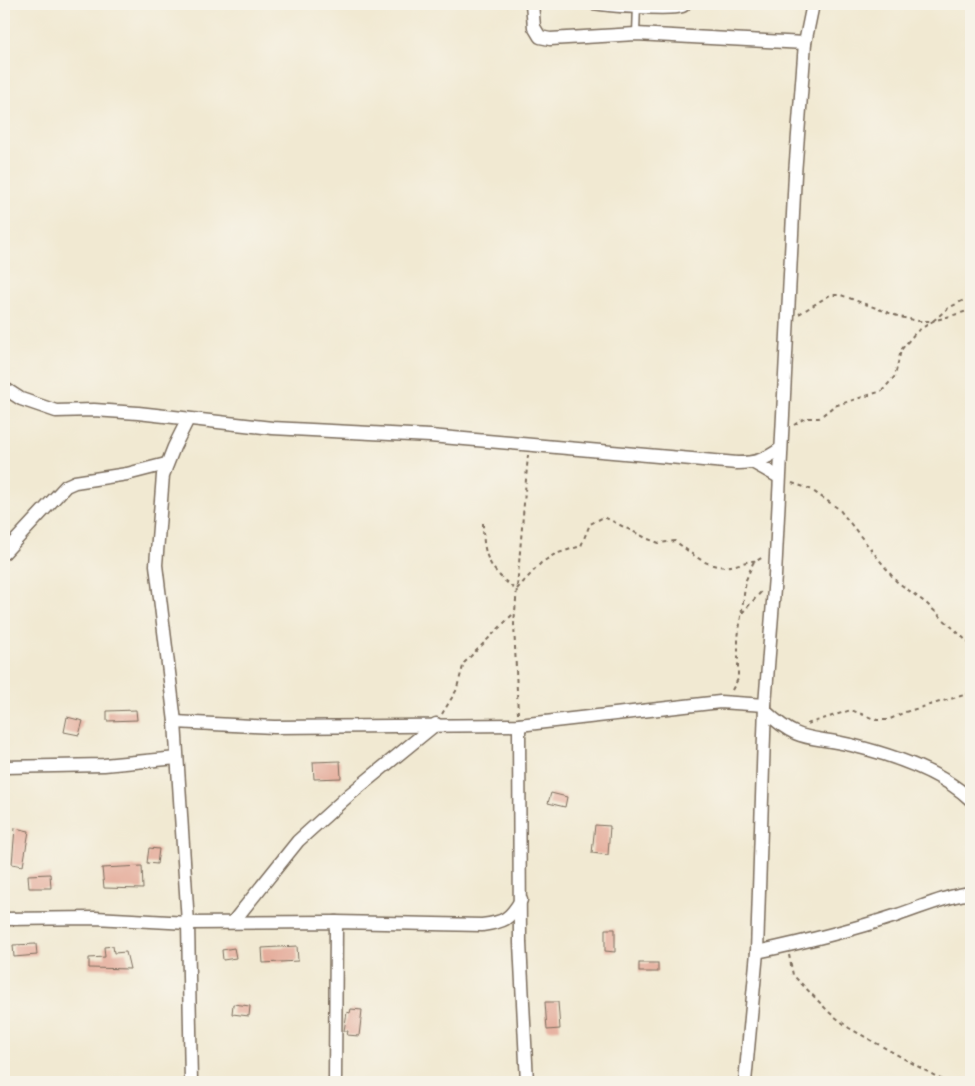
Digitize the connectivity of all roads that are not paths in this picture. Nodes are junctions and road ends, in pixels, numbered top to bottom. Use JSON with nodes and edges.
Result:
{"nodes":[{"id":1,"x":532,"y":4,"type":"edge"},
{"id":2,"x":586,"y":4,"type":"edge"},
{"id":3,"x":688,"y":4,"type":"edge"},
{"id":4,"x":814,"y":4,"type":"edge"},
{"id":5,"x":637,"y":6,"type":"edge"},
{"id":6,"x":636,"y":34,"type":"junction"},
{"id":7,"x":805,"y":43,"type":"junction"},
{"id":8,"x":4,"y":388,"type":"edge"},
{"id":9,"x":188,"y":420,"type":"junction"},
{"id":10,"x":780,"y":443,"type":"junction"},
{"id":11,"x":754,"y":463,"type":"junction"},
{"id":12,"x":166,"y":464,"type":"junction"},
{"id":13,"x":779,"y":477,"type":"junction"},
{"id":14,"x":4,"y":553,"type":"edge"},
{"id":15,"x":765,"y":708,"type":"junction"},
{"id":16,"x":175,"y":722,"type":"junction"},
{"id":17,"x":436,"y":724,"type":"junction"},
{"id":18,"x":519,"y":725,"type":"junction"},
{"id":19,"x":177,"y":758,"type":"junction"},
{"id":20,"x":4,"y":766,"type":"edge"},
{"id":21,"x":971,"y":800,"type":"edge"},
{"id":22,"x":971,"y":893,"type":"edge"},
{"id":23,"x":521,"y":900,"type":"junction"},
{"id":24,"x":4,"y":919,"type":"edge"},
{"id":25,"x":233,"y":922,"type":"junction"},
{"id":26,"x":336,"y":922,"type":"junction"},
{"id":27,"x":501,"y":922,"type":"junction"},
{"id":28,"x":188,"y":923,"type":"junction"},
{"id":29,"x":520,"y":943,"type":"junction"},
{"id":30,"x":757,"y":952,"type":"junction"},
{"id":31,"x":191,"y":1082,"type":"edge"},
{"id":32,"x":335,"y":1082,"type":"edge"},
{"id":33,"x":527,"y":1082,"type":"edge"},
{"id":34,"x":745,"y":1082,"type":"edge"}],
"edges":[{"from":1,"to":6,"type":"street"},
{"from":2,"to":5,"type":"lane"},
{"from":3,"to":5,"type":"lane"},
{"from":4,"to":7,"type":"street"},
{"from":5,"to":6,"type":"lane"},
{"from":6,"to":7,"type":"street"},
{"from":7,"to":10,"type":"street"},
{"from":8,"to":9,"type":"street"},
{"from":9,"to":11,"type":"street"},
{"from":9,"to":12,"type":"street"},
{"from":10,"to":11,"type":"street"},
{"from":10,"to":13,"type":"street"},
{"from":11,"to":13,"type":"street"},
{"from":12,"to":14,"type":"street"},
{"from":12,"to":16,"type":"street"},
{"from":13,"to":15,"type":"street"},
{"from":15,"to":18,"type":"street"},
{"from":15,"to":21,"type":"street"},
{"from":15,"to":30,"type":"street"},
{"from":16,"to":17,"type":"street"},
{"from":16,"to":19,"type":"street"},
{"from":17,"to":18,"type":"street"},
{"from":17,"to":25,"type":"street"},
{"from":18,"to":23,"type":"street"},
{"from":19,"to":20,"type":"street"},
{"from":19,"to":28,"type":"street"},
{"from":22,"to":30,"type":"street"},
{"from":23,"to":27,"type":"street"},
{"from":23,"to":29,"type":"street"},
{"from":24,"to":28,"type":"street"},
{"from":25,"to":26,"type":"street"},
{"from":25,"to":28,"type":"street"},
{"from":26,"to":27,"type":"street"},
{"from":26,"to":32,"type":"street"},
{"from":27,"to":29,"type":"street"},
{"from":28,"to":31,"type":"street"},
{"from":29,"to":33,"type":"street"},
{"from":30,"to":34,"type":"street"}]}
